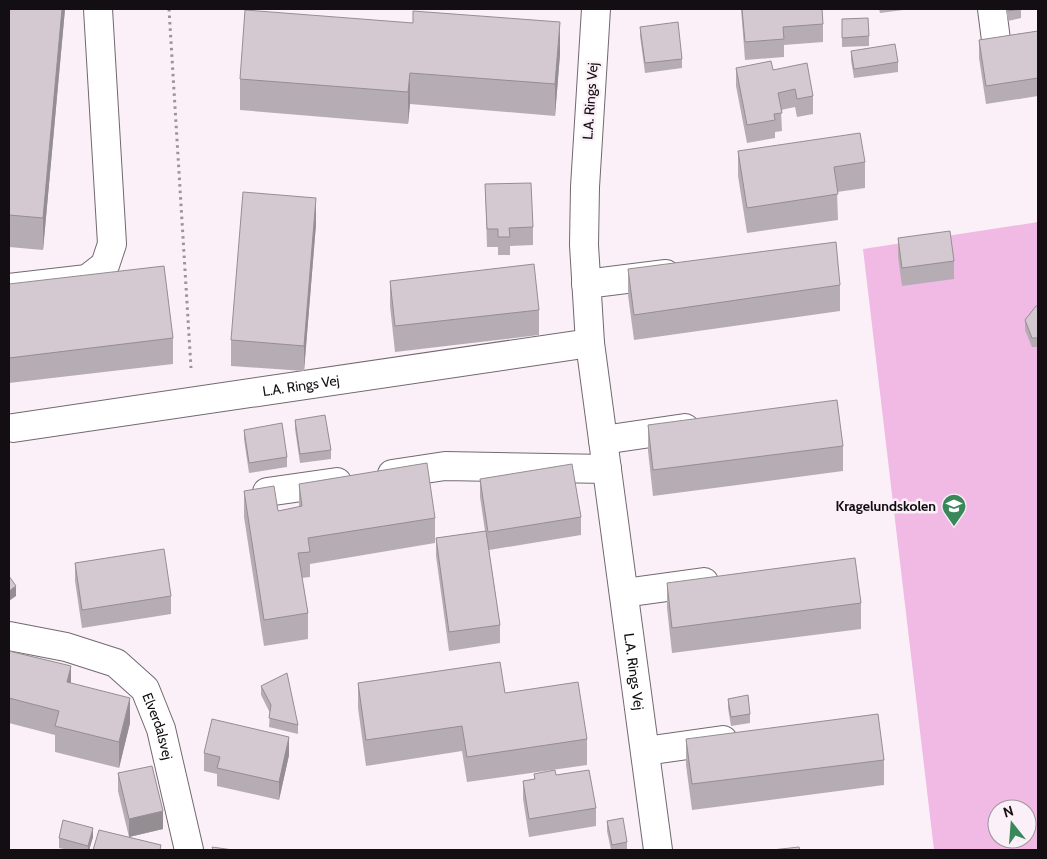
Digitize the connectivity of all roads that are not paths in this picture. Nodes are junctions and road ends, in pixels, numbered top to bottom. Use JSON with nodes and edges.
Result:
{"nodes":[{"id":1,"x":98,"y":9,"type":"edge"},
{"id":2,"x":596,"y":9,"type":"edge"},
{"id":3,"x":992,"y":9,"type":"edge"},
{"id":4,"x":996,"y":40,"type":"edge"},
{"id":5,"x":694,"y":271,"type":"edge"},
{"id":6,"x":586,"y":284,"type":"junction"},
{"id":7,"x":9,"y":288,"type":"edge"},
{"id":8,"x":590,"y":343,"type":"junction"},
{"id":9,"x":709,"y":425,"type":"edge"},
{"id":10,"x":12,"y":428,"type":"dead end"},
{"id":11,"x":603,"y":440,"type":"junction"},
{"id":12,"x":607,"y":469,"type":"junction"},
{"id":13,"x":267,"y":492,"type":"edge"},
{"id":14,"x":732,"y":579,"type":"edge"},
{"id":15,"x":624,"y":594,"type":"junction"},
{"id":16,"x":9,"y":636,"type":"edge"},
{"id":17,"x":751,"y":737,"type":"edge"},
{"id":18,"x":645,"y":751,"type":"junction"},
{"id":19,"x":189,"y":850,"type":"edge"},
{"id":20,"x":658,"y":850,"type":"edge"}],
"edges":[{"from":1,"to":7,"type":"street"},
{"from":2,"to":6,"type":"street","name":"L.A. Rings Vej"},
{"from":3,"to":4,"type":"street"},
{"from":5,"to":6,"type":"street"},
{"from":6,"to":8,"type":"street","name":"L.A. Rings Vej"},
{"from":8,"to":10,"type":"street","name":"L.A. Rings Vej"},
{"from":8,"to":11,"type":"street","name":"L.A. Rings Vej"},
{"from":9,"to":11,"type":"street"},
{"from":11,"to":12,"type":"street","name":"L.A. Rings Vej"},
{"from":12,"to":13,"type":"street"},
{"from":12,"to":15,"type":"street","name":"L.A. Rings Vej"},
{"from":14,"to":15,"type":"street"},
{"from":15,"to":18,"type":"street","name":"L.A. Rings Vej"},
{"from":16,"to":19,"type":"street","name":"Elverdalsvej"},
{"from":17,"to":18,"type":"street"},
{"from":18,"to":20,"type":"street","name":"L.A. Rings Vej"}]}
